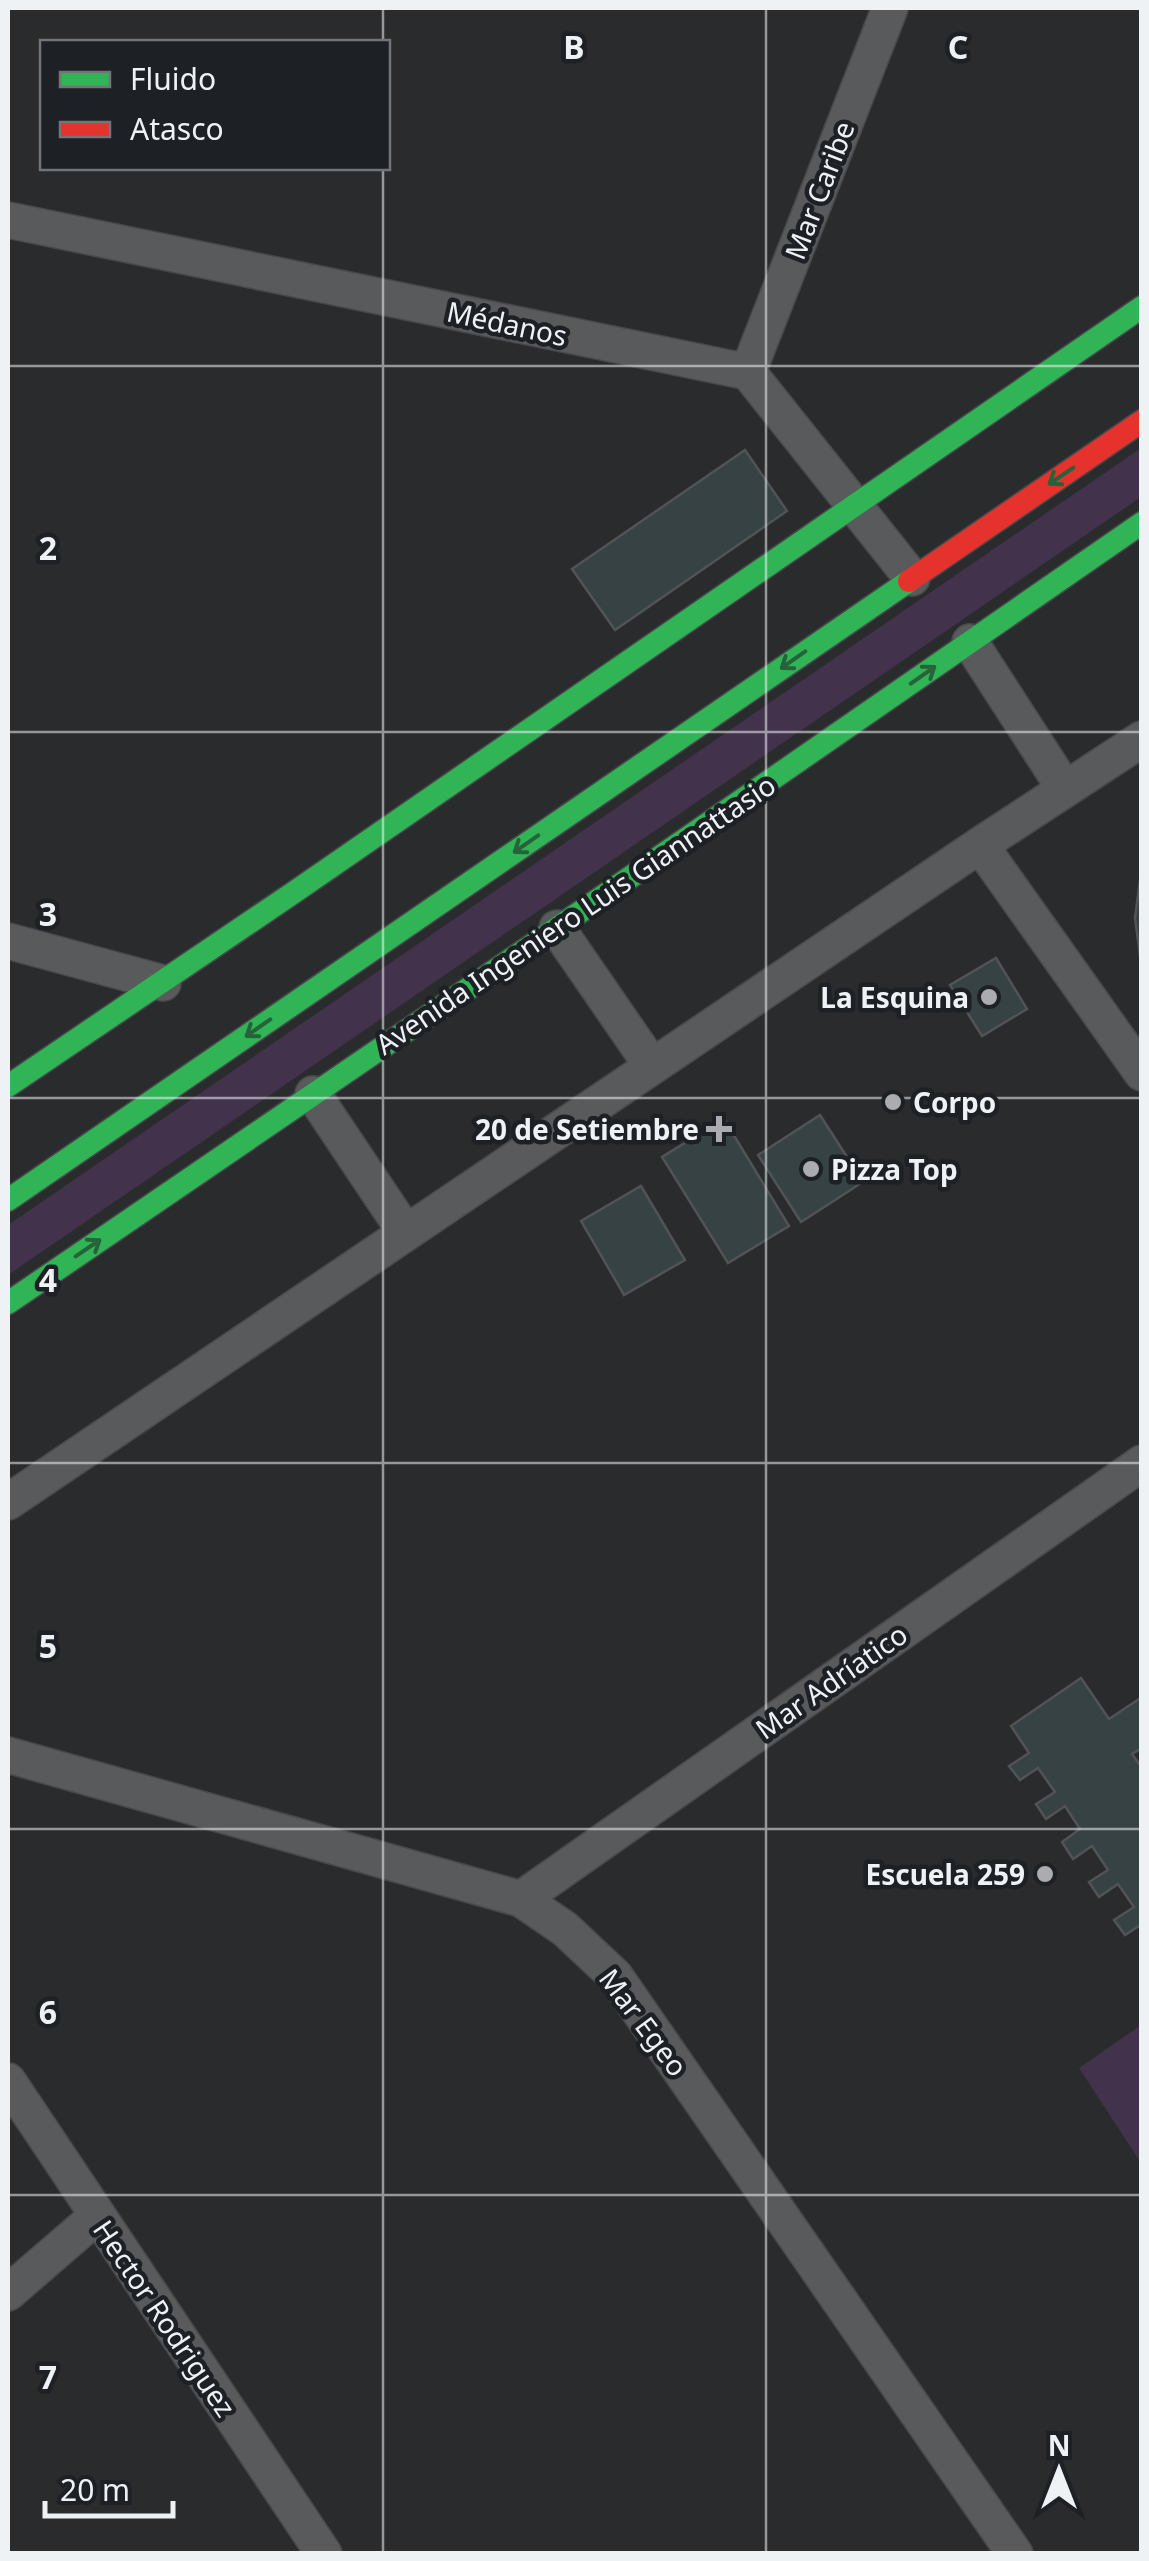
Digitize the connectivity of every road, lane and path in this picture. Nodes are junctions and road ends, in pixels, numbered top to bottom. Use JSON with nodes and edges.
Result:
{"nodes":[{"id":1,"x":890,"y":8,"type":"edge"},
{"id":2,"x":8,"y":220,"type":"edge"},
{"id":3,"x":1142,"y":307,"type":"edge"},
{"id":4,"x":748,"y":372,"type":"junction"},
{"id":5,"x":1142,"y":420,"type":"edge"},
{"id":6,"x":854,"y":503,"type":"junction"},
{"id":7,"x":1142,"y":522,"type":"edge"},
{"id":8,"x":912,"y":578,"type":"junction"},
{"id":9,"x":970,"y":642,"type":"junction"},
{"id":10,"x":1142,"y":739,"type":"edge"},
{"id":11,"x":1064,"y":790,"type":"junction"},
{"id":12,"x":980,"y":845,"type":"junction"},
{"id":13,"x":556,"y":928,"type":"junction"},
{"id":14,"x":8,"y":941,"type":"edge"},
{"id":15,"x":163,"y":983,"type":"junction"},
{"id":16,"x":652,"y":1066,"type":"junction"},
{"id":17,"x":1142,"y":1072,"type":"edge"},
{"id":18,"x":8,"y":1086,"type":"edge"},
{"id":19,"x":313,"y":1094,"type":"junction"},
{"id":20,"x":8,"y":1200,"type":"edge"},
{"id":21,"x":406,"y":1233,"type":"junction"},
{"id":22,"x":8,"y":1303,"type":"edge"},
{"id":23,"x":1142,"y":1464,"type":"edge"},
{"id":24,"x":8,"y":1502,"type":"edge"},
{"id":25,"x":8,"y":1755,"type":"edge"},
{"id":26,"x":520,"y":1899,"type":"junction"},
{"id":27,"x":8,"y":2081,"type":"edge"},
{"id":28,"x":97,"y":2216,"type":"junction"},
{"id":29,"x":8,"y":2293,"type":"edge"},
{"id":30,"x":324,"y":2554,"type":"edge"},
{"id":31,"x":1015,"y":2554,"type":"edge"}],
"edges":[{"from":1,"to":4,"type":"street","name":"Mar Caribe"},
{"from":2,"to":4,"type":"street","name":"Médanos"},
{"from":3,"to":6,"type":"main road"},
{"from":4,"to":6,"type":"street"},
{"from":5,"to":8,"type":"main road","one_way":true},
{"from":6,"to":8,"type":"street"},
{"from":6,"to":15,"type":"main road"},
{"from":7,"to":9,"type":"main road","name":"Avenida Ingeniero Luis Giannattasio"},
{"from":8,"to":20,"type":"main road","one_way":true},
{"from":9,"to":11,"type":"street"},
{"from":13,"to":9,"type":"main road","name":"Avenida Ingeniero Luis Giannattasio","one_way":true},
{"from":10,"to":11,"type":"street"},
{"from":11,"to":12,"type":"street"},
{"from":12,"to":16,"type":"street"},
{"from":12,"to":17,"type":"street"},
{"from":13,"to":16,"type":"street"},
{"from":13,"to":19,"type":"main road","name":"Avenida Ingeniero Luis Giannattasio"},
{"from":14,"to":15,"type":"street"},
{"from":15,"to":18,"type":"main road"},
{"from":16,"to":21,"type":"street"},
{"from":19,"to":21,"type":"street"},
{"from":22,"to":19,"type":"main road","name":"Avenida Ingeniero Luis Giannattasio","one_way":true},
{"from":21,"to":24,"type":"street"},
{"from":23,"to":26,"type":"street","name":"Mar Adríatico"},
{"from":25,"to":26,"type":"street","name":"Mar Egeo"},
{"from":26,"to":31,"type":"street","name":"Mar Egeo"},
{"from":27,"to":28,"type":"street","name":"Hector Rodriguez"},
{"from":28,"to":29,"type":"street"},
{"from":28,"to":30,"type":"street","name":"Hector Rodriguez"}]}
